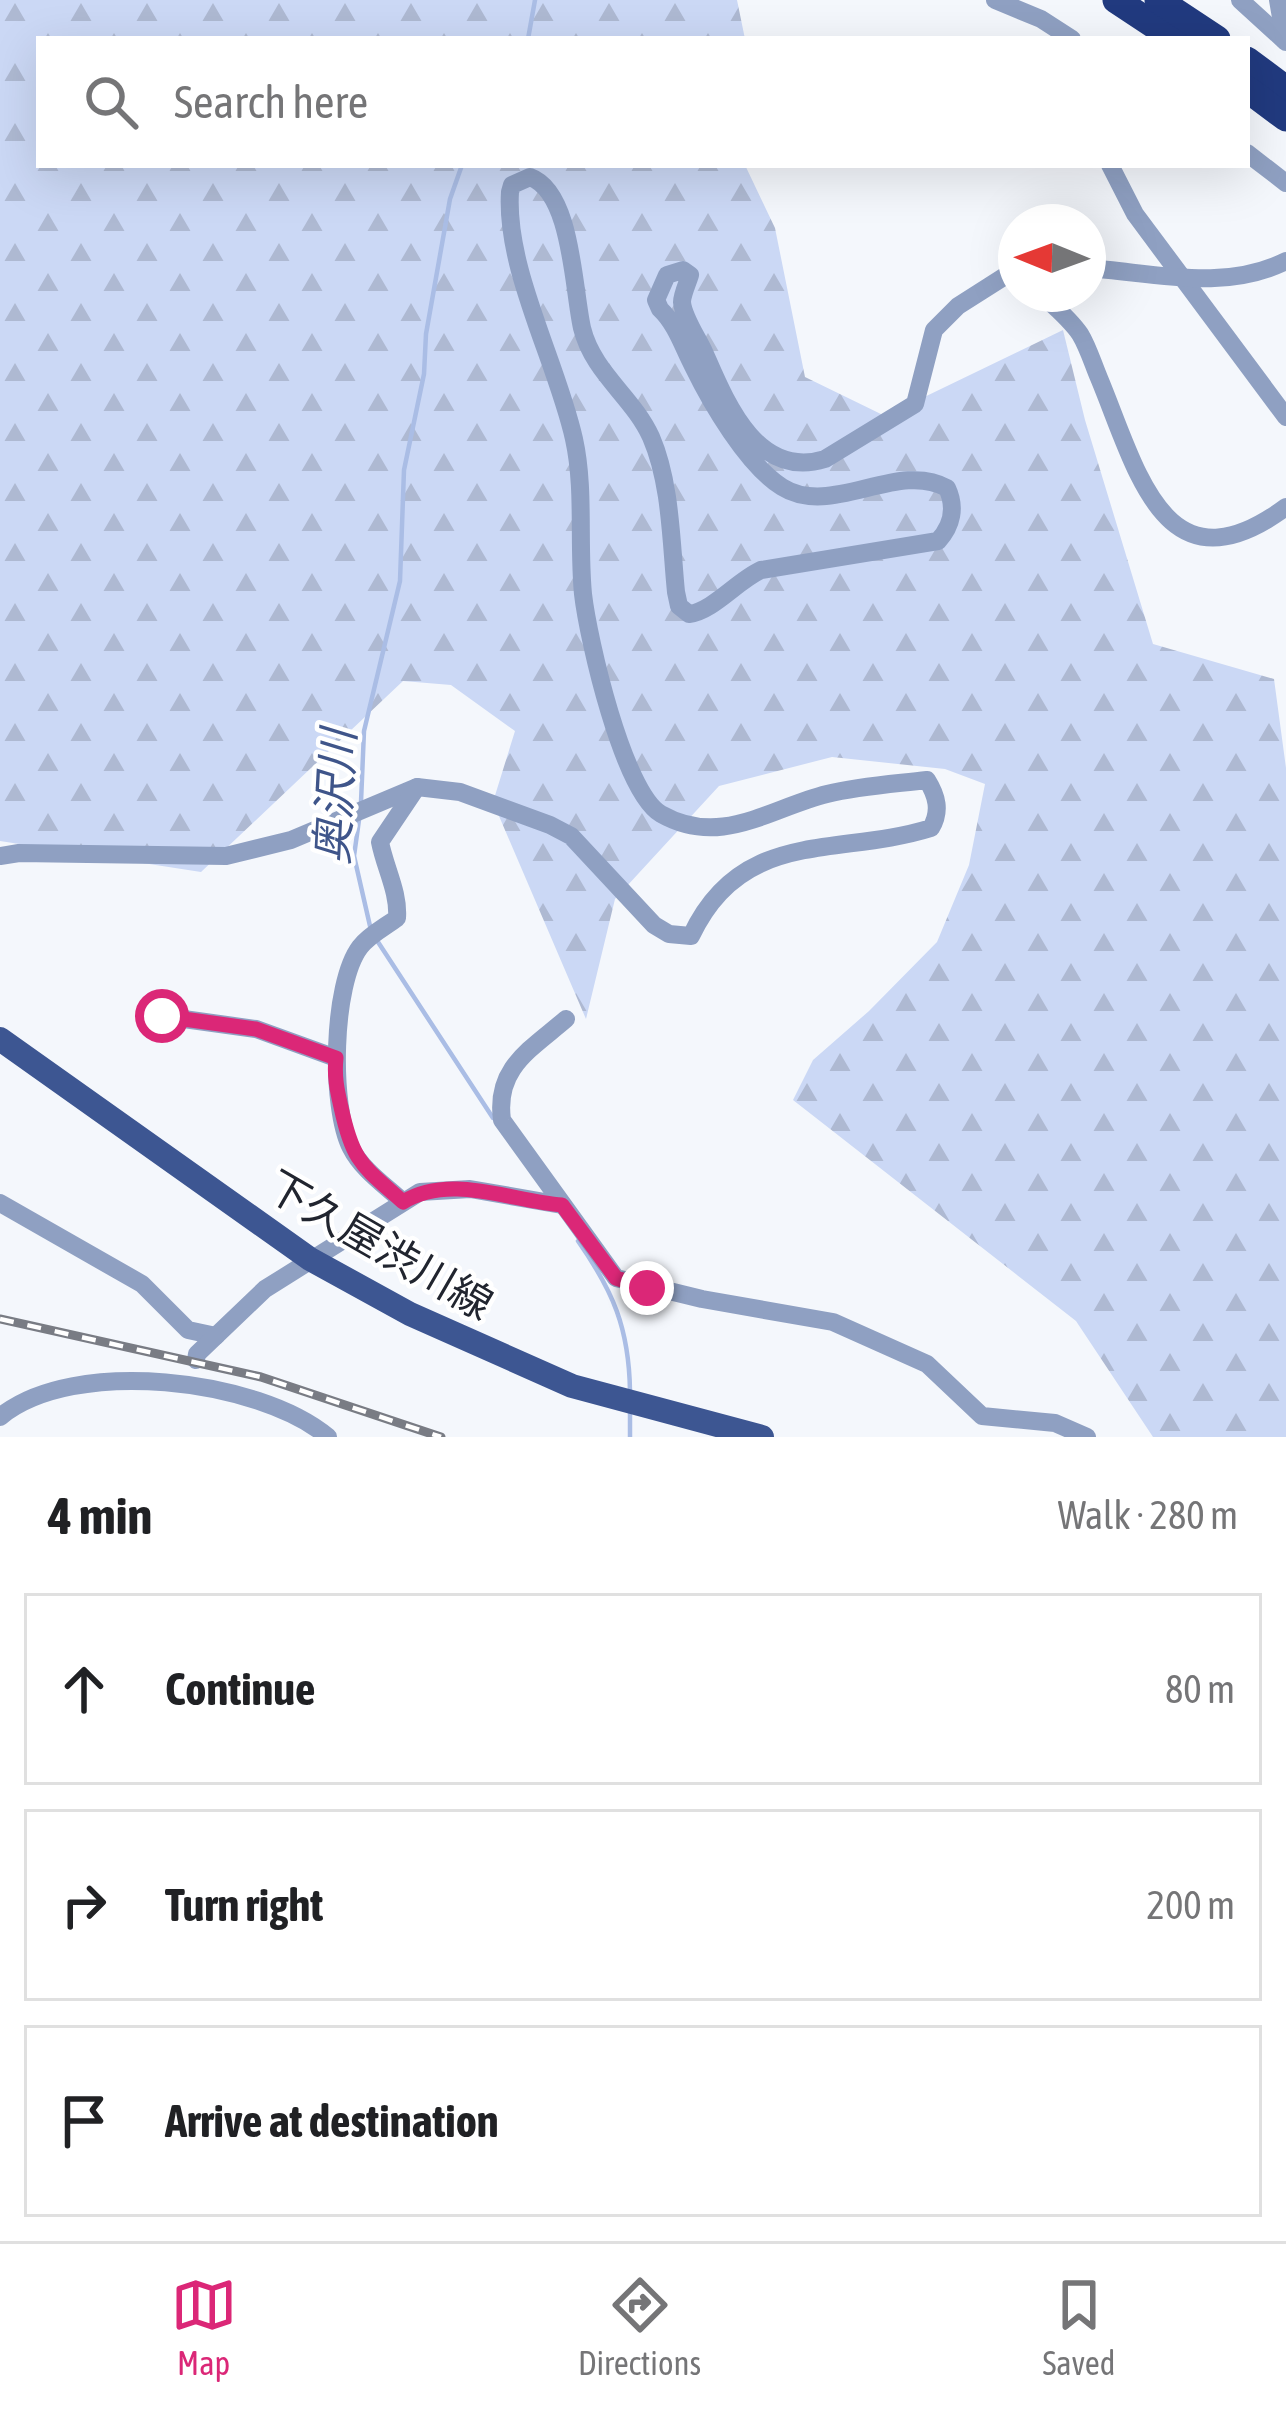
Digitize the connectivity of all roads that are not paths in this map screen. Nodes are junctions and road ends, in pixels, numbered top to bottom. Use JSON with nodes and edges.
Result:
{"nodes":[{"id":1,"x":995,"y":0,"type":"edge"},
{"id":2,"x":1053,"y":0,"type":"edge"},
{"id":3,"x":1116,"y":0,"type":"edge"},
{"id":4,"x":1158,"y":0,"type":"edge"},
{"id":5,"x":1240,"y":0,"type":"edge"},
{"id":6,"x":1278,"y":0,"type":"edge"},
{"id":7,"x":1041,"y":19,"type":"junction"},
{"id":8,"x":1050,"y":36,"type":"edge"},
{"id":9,"x":1067,"y":36,"type":"edge"},
{"id":10,"x":1170,"y":36,"type":"edge"},
{"id":11,"x":1212,"y":36,"type":"edge"},
{"id":12,"x":1286,"y":41,"type":"edge"},
{"id":13,"x":1250,"y":62,"type":"edge"},
{"id":14,"x":1286,"y":88,"type":"edge"},
{"id":15,"x":1250,"y":91,"type":"edge"},
{"id":16,"x":1286,"y":118,"type":"edge"},
{"id":17,"x":1250,"y":155,"type":"edge"},
{"id":18,"x":1112,"y":168,"type":"edge"},
{"id":19,"x":1286,"y":183,"type":"edge"},
{"id":20,"x":1286,"y":260,"type":"edge"},
{"id":21,"x":1106,"y":270,"type":"edge"},
{"id":22,"x":1184,"y":278,"type":"junction"},
{"id":23,"x":998,"y":280,"type":"edge"},
{"id":24,"x":1059,"y":312,"type":"edge"},
{"id":25,"x":1286,"y":417,"type":"edge"},
{"id":26,"x":1286,"y":507,"type":"edge"},
{"id":27,"x":417,"y":787,"type":"junction"},
{"id":28,"x":0,"y":856,"type":"edge"},
{"id":29,"x":162,"y":1016,"type":"dead end"},
{"id":30,"x":566,"y":1019,"type":"dead end"},
{"id":31,"x":0,"y":1039,"type":"edge"},
{"id":32,"x":336,"y":1058,"type":"junction"},
{"id":33,"x":403,"y":1202,"type":"junction"},
{"id":34,"x":0,"y":1203,"type":"edge"},
{"id":35,"x":562,"y":1205,"type":"junction"},
{"id":36,"x":310,"y":1259,"type":"junction"},
{"id":37,"x":216,"y":1336,"type":"junction"},
{"id":38,"x":192,"y":1375,"type":"junction"},
{"id":39,"x":0,"y":1417,"type":"edge"},
{"id":40,"x":328,"y":1437,"type":"edge"},
{"id":41,"x":762,"y":1437,"type":"edge"},
{"id":42,"x":1087,"y":1437,"type":"edge"}],
"edges":[{"from":1,"to":7,"type":"street"},
{"from":2,"to":7,"type":"street"},
{"from":3,"to":10,"type":"highway"},
{"from":4,"to":11,"type":"highway"},
{"from":5,"to":12,"type":"street"},
{"from":6,"to":12,"type":"street"},
{"from":7,"to":8,"type":"street"},
{"from":7,"to":9,"type":"street"},
{"from":13,"to":14,"type":"highway"},
{"from":15,"to":16,"type":"highway"},
{"from":17,"to":19,"type":"street"},
{"from":18,"to":22,"type":"street"},
{"from":20,"to":22,"type":"street"},
{"from":21,"to":22,"type":"street"},
{"from":22,"to":25,"type":"street"},
{"from":23,"to":27,"type":"street"},
{"from":24,"to":26,"type":"street"},
{"from":27,"to":28,"type":"street"},
{"from":27,"to":32,"type":"street"},
{"from":29,"to":32,"type":"street"},
{"from":30,"to":35,"type":"street"},
{"from":31,"to":36,"type":"main road","name":"下久屋渋川線"},
{"from":32,"to":33,"type":"street"},
{"from":33,"to":35,"type":"street"},
{"from":33,"to":36,"type":"street"},
{"from":34,"to":37,"type":"street"},
{"from":35,"to":42,"type":"street"},
{"from":36,"to":37,"type":"street"},
{"from":36,"to":41,"type":"main road","name":"下久屋渋川線"},
{"from":37,"to":38,"type":"street"},
{"from":38,"to":39,"type":"street"},
{"from":38,"to":40,"type":"street"}]}
